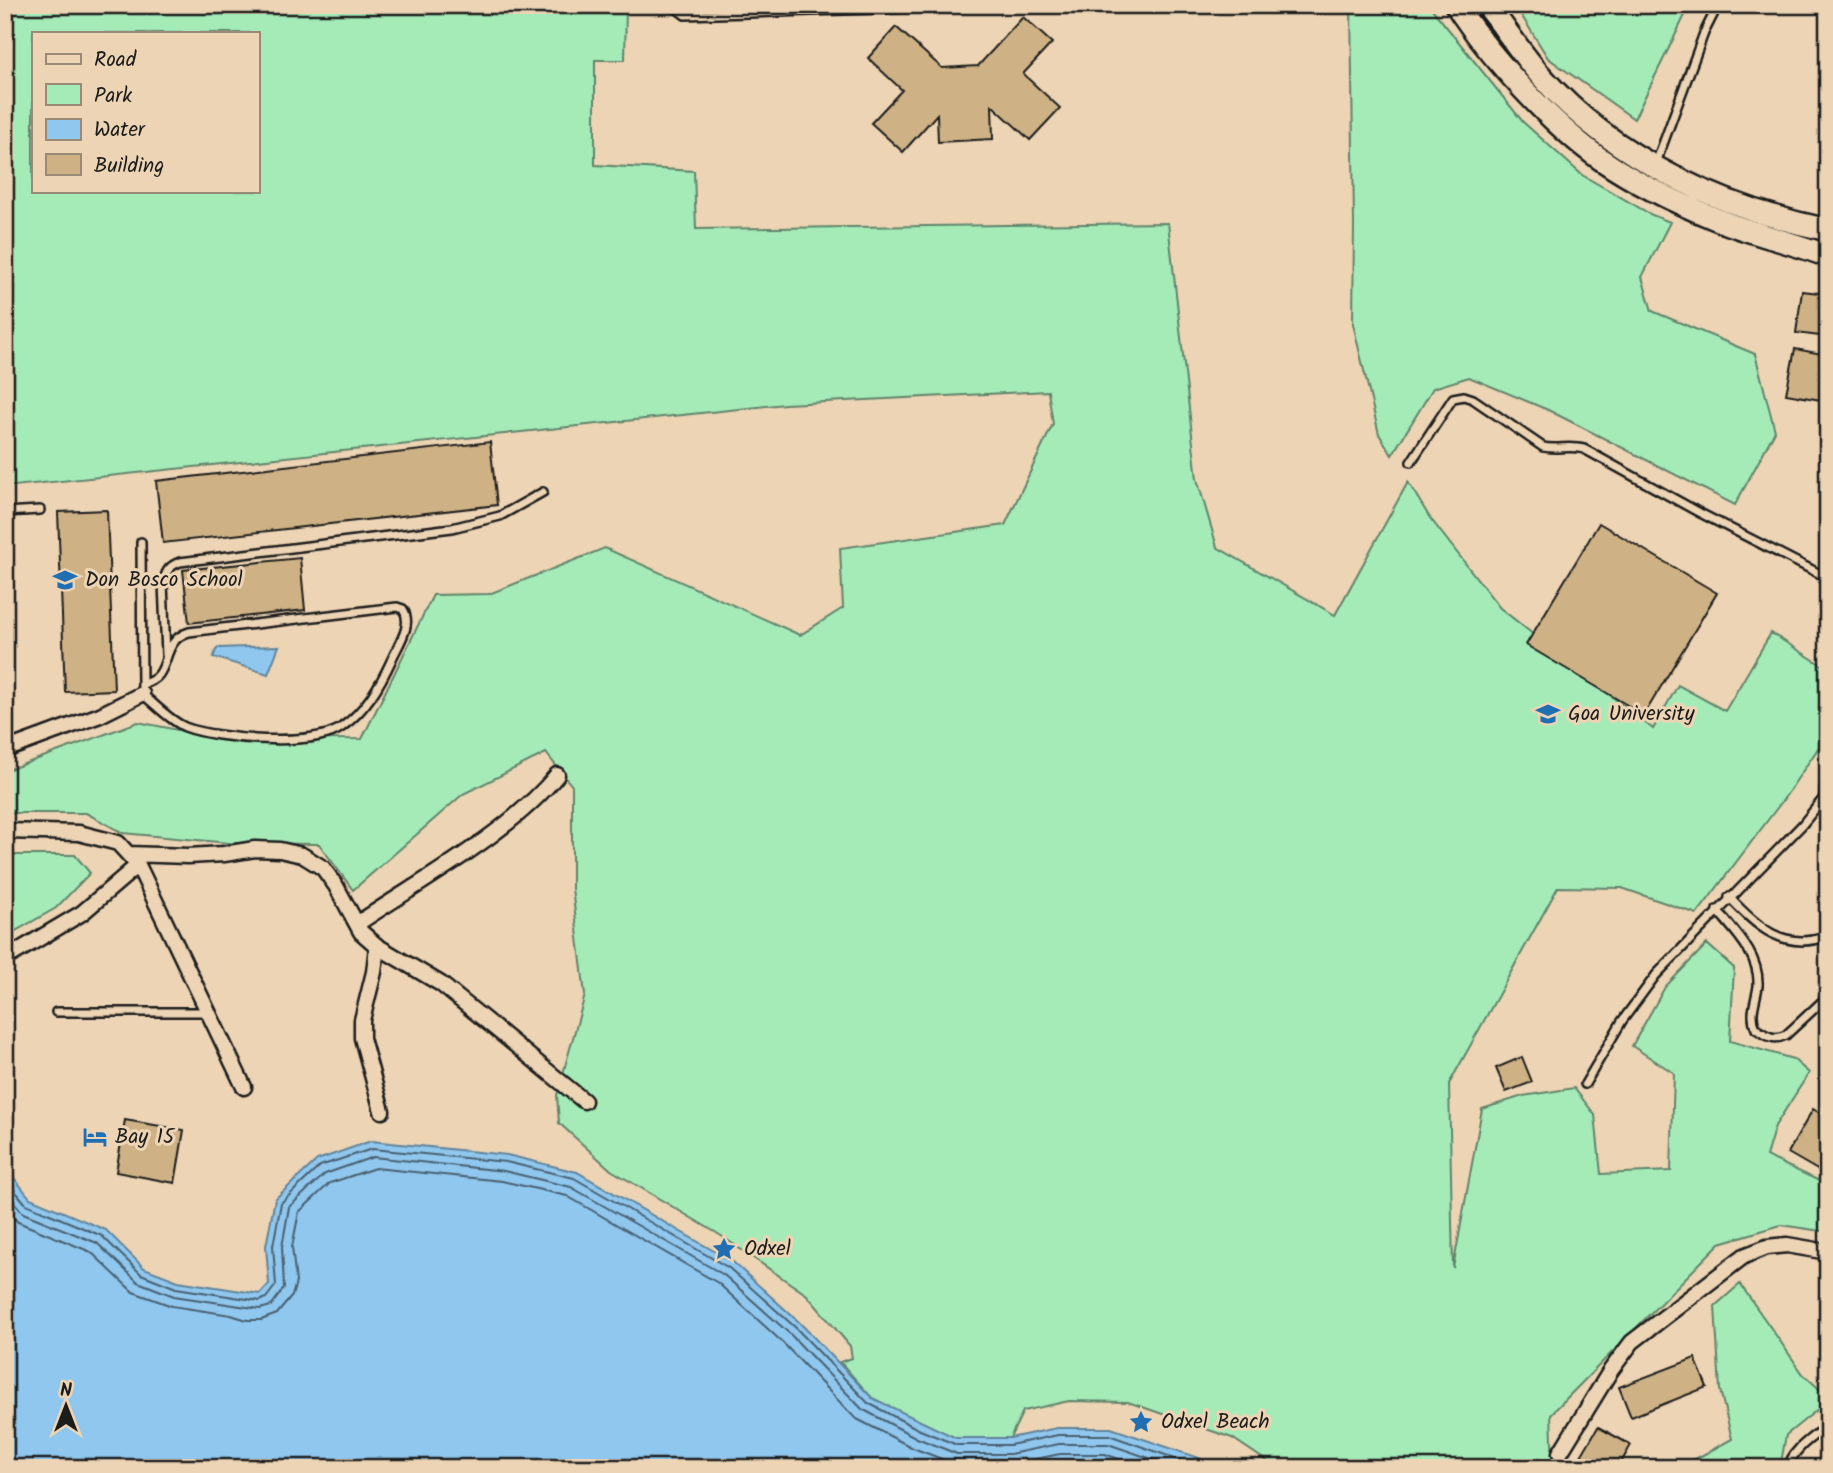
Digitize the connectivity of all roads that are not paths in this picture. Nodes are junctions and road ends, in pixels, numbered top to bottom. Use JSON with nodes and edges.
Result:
{"nodes":[{"id":1,"x":672,"y":5,"type":"edge"},
{"id":2,"x":1008,"y":5,"type":"edge"},
{"id":3,"x":1456,"y":5,"type":"edge"},
{"id":4,"x":1487,"y":5,"type":"edge"},
{"id":5,"x":1718,"y":5,"type":"edge"},
{"id":6,"x":1655,"y":167,"type":"junction"},
{"id":7,"x":1828,"y":230,"type":"edge"},
{"id":8,"x":1828,"y":256,"type":"edge"},
{"id":9,"x":1411,"y":463,"type":"dead end"},
{"id":10,"x":543,"y":492,"type":"dead end"},
{"id":11,"x":40,"y":510,"type":"dead end"},
{"id":12,"x":5,"y":512,"type":"edge"},
{"id":13,"x":141,"y":542,"type":"dead end"},
{"id":14,"x":1828,"y":578,"type":"edge"},
{"id":15,"x":166,"y":659,"type":"junction"},
{"id":16,"x":142,"y":689,"type":"junction"},
{"id":17,"x":5,"y":750,"type":"edge"},
{"id":18,"x":556,"y":775,"type":"dead end"},
{"id":19,"x":1827,"y":792,"type":"edge"},
{"id":20,"x":5,"y":831,"type":"edge"},
{"id":21,"x":133,"y":860,"type":"junction"},
{"id":22,"x":1729,"y":897,"type":"junction"},
{"id":23,"x":1717,"y":910,"type":"junction"},
{"id":24,"x":356,"y":924,"type":"junction"},
{"id":25,"x":1828,"y":936,"type":"edge"},
{"id":26,"x":377,"y":946,"type":"junction"},
{"id":27,"x":5,"y":955,"type":"edge"},
{"id":28,"x":1828,"y":996,"type":"edge"},
{"id":29,"x":56,"y":1012,"type":"dead end"},
{"id":30,"x":209,"y":1012,"type":"junction"},
{"id":31,"x":1585,"y":1084,"type":"dead end"},
{"id":32,"x":244,"y":1087,"type":"dead end"},
{"id":33,"x":584,"y":1101,"type":"dead end"},
{"id":34,"x":382,"y":1111,"type":"dead end"},
{"id":35,"x":1828,"y":1252,"type":"edge"},
{"id":36,"x":1828,"y":1425,"type":"edge"},
{"id":37,"x":1560,"y":1453,"type":"dead end"},
{"id":38,"x":1787,"y":1468,"type":"edge"}],
"edges":[{"from":1,"to":2,"type":"lane"},
{"from":3,"to":8,"type":"main road"},
{"from":4,"to":6,"type":"main road"},
{"from":5,"to":6,"type":"lane"},
{"from":6,"to":7,"type":"main road"},
{"from":9,"to":14,"type":"lane"},
{"from":10,"to":15,"type":"lane"},
{"from":11,"to":12,"type":"lane"},
{"from":13,"to":16,"type":"lane"},
{"from":15,"to":16,"type":"lane"},
{"from":15,"to":16,"type":"lane"},
{"from":16,"to":17,"type":"street"},
{"from":18,"to":24,"type":"street"},
{"from":19,"to":22,"type":"lane"},
{"from":20,"to":21,"type":"street"},
{"from":21,"to":24,"type":"street"},
{"from":21,"to":27,"type":"street"},
{"from":21,"to":30,"type":"street"},
{"from":22,"to":23,"type":"lane"},
{"from":22,"to":25,"type":"lane"},
{"from":23,"to":28,"type":"lane"},
{"from":23,"to":31,"type":"lane"},
{"from":24,"to":26,"type":"street"},
{"from":26,"to":33,"type":"street"},
{"from":26,"to":34,"type":"street"},
{"from":29,"to":30,"type":"lane"},
{"from":30,"to":32,"type":"street"},
{"from":35,"to":37,"type":"street"},
{"from":36,"to":38,"type":"lane"}]}
